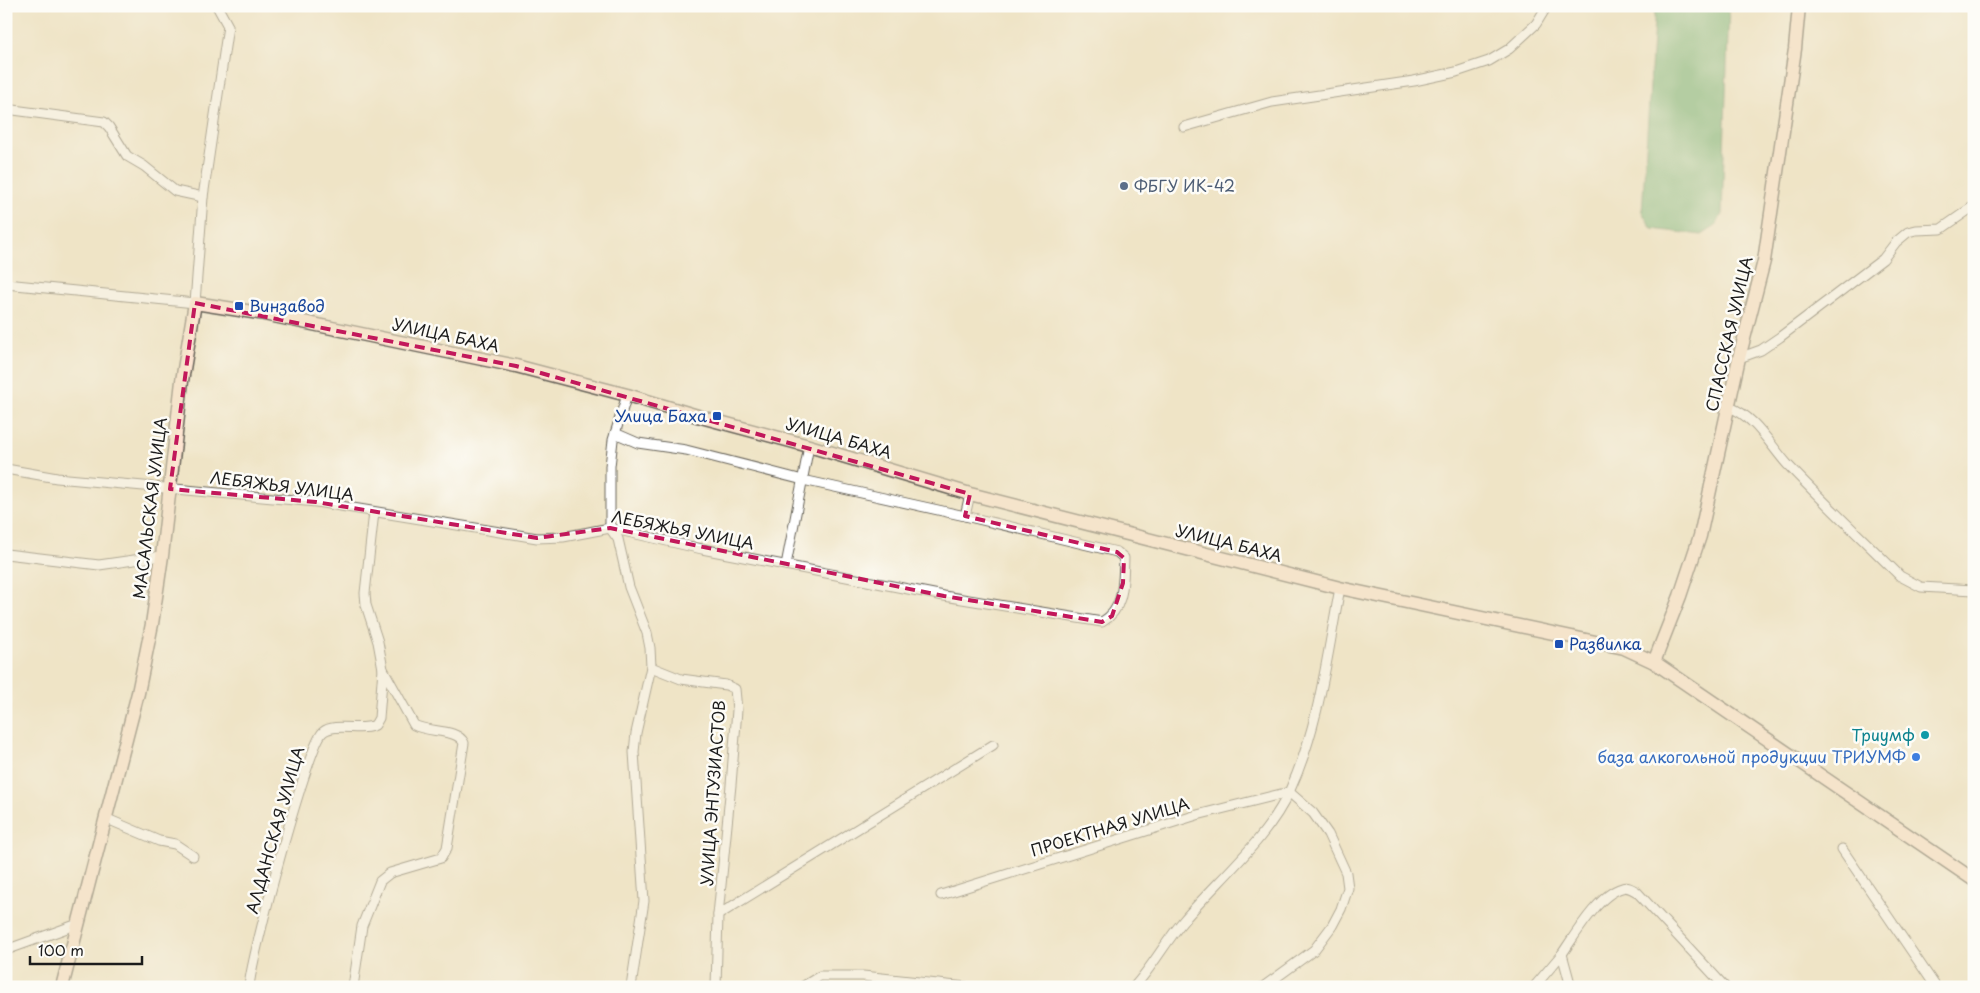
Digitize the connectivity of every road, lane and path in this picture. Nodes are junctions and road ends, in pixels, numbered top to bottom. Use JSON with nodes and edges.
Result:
{"nodes":[{"id":1,"x":217,"y":6,"type":"edge"},
{"id":2,"x":1547,"y":6,"type":"edge"},
{"id":3,"x":1799,"y":6,"type":"edge"},
{"id":4,"x":6,"y":109,"type":"edge"},
{"id":5,"x":1184,"y":127,"type":"dead end"},
{"id":6,"x":204,"y":197,"type":"junction"},
{"id":7,"x":1974,"y":206,"type":"edge"},
{"id":8,"x":6,"y":284,"type":"edge"},
{"id":9,"x":195,"y":303,"type":"junction"},
{"id":10,"x":1739,"y":358,"type":"junction"},
{"id":11,"x":627,"y":395,"type":"junction"},
{"id":12,"x":1729,"y":407,"type":"junction"},
{"id":13,"x":616,"y":433,"type":"junction"},
{"id":14,"x":809,"y":446,"type":"junction"},
{"id":15,"x":6,"y":469,"type":"edge"},
{"id":16,"x":803,"y":480,"type":"junction"},
{"id":17,"x":170,"y":489,"type":"junction"},
{"id":18,"x":970,"y":494,"type":"junction"},
{"id":19,"x":374,"y":512,"type":"junction"},
{"id":20,"x":965,"y":516,"type":"junction"},
{"id":21,"x":610,"y":528,"type":"junction"},
{"id":22,"x":6,"y":554,"type":"edge"},
{"id":23,"x":162,"y":556,"type":"junction"},
{"id":24,"x":786,"y":565,"type":"junction"},
{"id":25,"x":1340,"y":588,"type":"junction"},
{"id":26,"x":1974,"y":590,"type":"edge"},
{"id":27,"x":1654,"y":662,"type":"junction"},
{"id":28,"x":651,"y":667,"type":"junction"},
{"id":29,"x":383,"y":669,"type":"junction"},
{"id":30,"x":993,"y":744,"type":"dead end"},
{"id":31,"x":1289,"y":792,"type":"junction"},
{"id":32,"x":105,"y":818,"type":"junction"},
{"id":33,"x":1842,"y":849,"type":"dead end"},
{"id":34,"x":193,"y":856,"type":"dead end"},
{"id":35,"x":1974,"y":880,"type":"edge"},
{"id":36,"x":941,"y":895,"type":"dead end"},
{"id":37,"x":718,"y":914,"type":"junction"},
{"id":38,"x":78,"y":924,"type":"junction"},
{"id":39,"x":6,"y":950,"type":"edge"},
{"id":40,"x":1562,"y":954,"type":"junction"},
{"id":41,"x":1974,"y":983,"type":"edge"},
{"id":42,"x":62,"y":987,"type":"edge"},
{"id":43,"x":249,"y":987,"type":"edge"},
{"id":44,"x":353,"y":987,"type":"edge"},
{"id":45,"x":631,"y":987,"type":"edge"},
{"id":46,"x":716,"y":987,"type":"edge"},
{"id":47,"x":802,"y":987,"type":"edge"},
{"id":48,"x":966,"y":987,"type":"edge"},
{"id":49,"x":1134,"y":987,"type":"edge"},
{"id":50,"x":1263,"y":987,"type":"edge"},
{"id":51,"x":1534,"y":987,"type":"edge"},
{"id":52,"x":1571,"y":987,"type":"edge"},
{"id":53,"x":1724,"y":987,"type":"edge"},
{"id":54,"x":1936,"y":987,"type":"edge"},
{"id":55,"x":1971,"y":987,"type":"edge"}],
"edges":[{"from":1,"to":6,"type":"street","name":"МАСАЛЬСКАЯ УЛИЦА"},
{"from":2,"to":5,"type":"street"},
{"from":3,"to":10,"type":"street","name":"СПАССКАЯ УЛИЦА"},
{"from":4,"to":6,"type":"street"},
{"from":6,"to":9,"type":"street","name":"МАСАЛЬСКАЯ УЛИЦА"},
{"from":7,"to":10,"type":"street"},
{"from":8,"to":9,"type":"street","name":"УЛИЦА БАХА"},
{"from":9,"to":11,"type":"street","name":"УЛИЦА БАХА"},
{"from":9,"to":17,"type":"street","name":"МАСАЛЬСКАЯ УЛИЦА"},
{"from":10,"to":12,"type":"street","name":"СПАССКАЯ УЛИЦА"},
{"from":11,"to":13,"type":"street"},
{"from":11,"to":14,"type":"street","name":"УЛИЦА БАХА"},
{"from":12,"to":26,"type":"street"},
{"from":12,"to":27,"type":"street","name":"СПАССКАЯ УЛИЦА"},
{"from":13,"to":16,"type":"street"},
{"from":13,"to":21,"type":"street"},
{"from":14,"to":16,"type":"street"},
{"from":14,"to":18,"type":"street","name":"УЛИЦА БАХА"},
{"from":15,"to":17,"type":"street","name":"ЛЕБЯЖЬЯ УЛИЦА"},
{"from":16,"to":20,"type":"street"},
{"from":16,"to":24,"type":"street"},
{"from":17,"to":19,"type":"street","name":"ЛЕБЯЖЬЯ УЛИЦА"},
{"from":17,"to":23,"type":"street","name":"МАСАЛЬСКАЯ УЛИЦА"},
{"from":18,"to":20,"type":"street"},
{"from":18,"to":25,"type":"street","name":"УЛИЦА БАХА"},
{"from":19,"to":21,"type":"street","name":"ЛЕБЯЖЬЯ УЛИЦА"},
{"from":19,"to":29,"type":"street"},
{"from":20,"to":24,"type":"street","name":"ЛЕБЯЖЬЯ УЛИЦА"},
{"from":21,"to":24,"type":"street","name":"ЛЕБЯЖЬЯ УЛИЦА"},
{"from":21,"to":28,"type":"street"},
{"from":22,"to":23,"type":"street"},
{"from":23,"to":32,"type":"street","name":"МАСАЛЬСКАЯ УЛИЦА"},
{"from":25,"to":27,"type":"street","name":"УЛИЦА БАХА"},
{"from":25,"to":31,"type":"street"},
{"from":27,"to":35,"type":"street","name":"УЛИЦА БАХА"},
{"from":28,"to":37,"type":"street","name":"УЛИЦА ЭНТУЗИАСТОВ"},
{"from":28,"to":45,"type":"street"},
{"from":29,"to":43,"type":"street","name":"АЛДАНСКАЯ УЛИЦА"},
{"from":29,"to":44,"type":"street"},
{"from":30,"to":37,"type":"street"},
{"from":31,"to":36,"type":"street","name":"ПРОЕКТНАЯ УЛИЦА"},
{"from":31,"to":49,"type":"street"},
{"from":31,"to":50,"type":"street"},
{"from":32,"to":34,"type":"street"},
{"from":32,"to":38,"type":"street","name":"МАСАЛЬСКАЯ УЛИЦА"},
{"from":33,"to":54,"type":"street"},
{"from":37,"to":46,"type":"street","name":"УЛИЦА ЭНТУЗИАСТОВ"},
{"from":38,"to":39,"type":"street"},
{"from":38,"to":42,"type":"street","name":"МАСАЛЬСКАЯ УЛИЦА"},
{"from":40,"to":51,"type":"street"},
{"from":40,"to":52,"type":"street"},
{"from":40,"to":53,"type":"street"},
{"from":41,"to":55,"type":"street"},
{"from":47,"to":48,"type":"street"}]}
